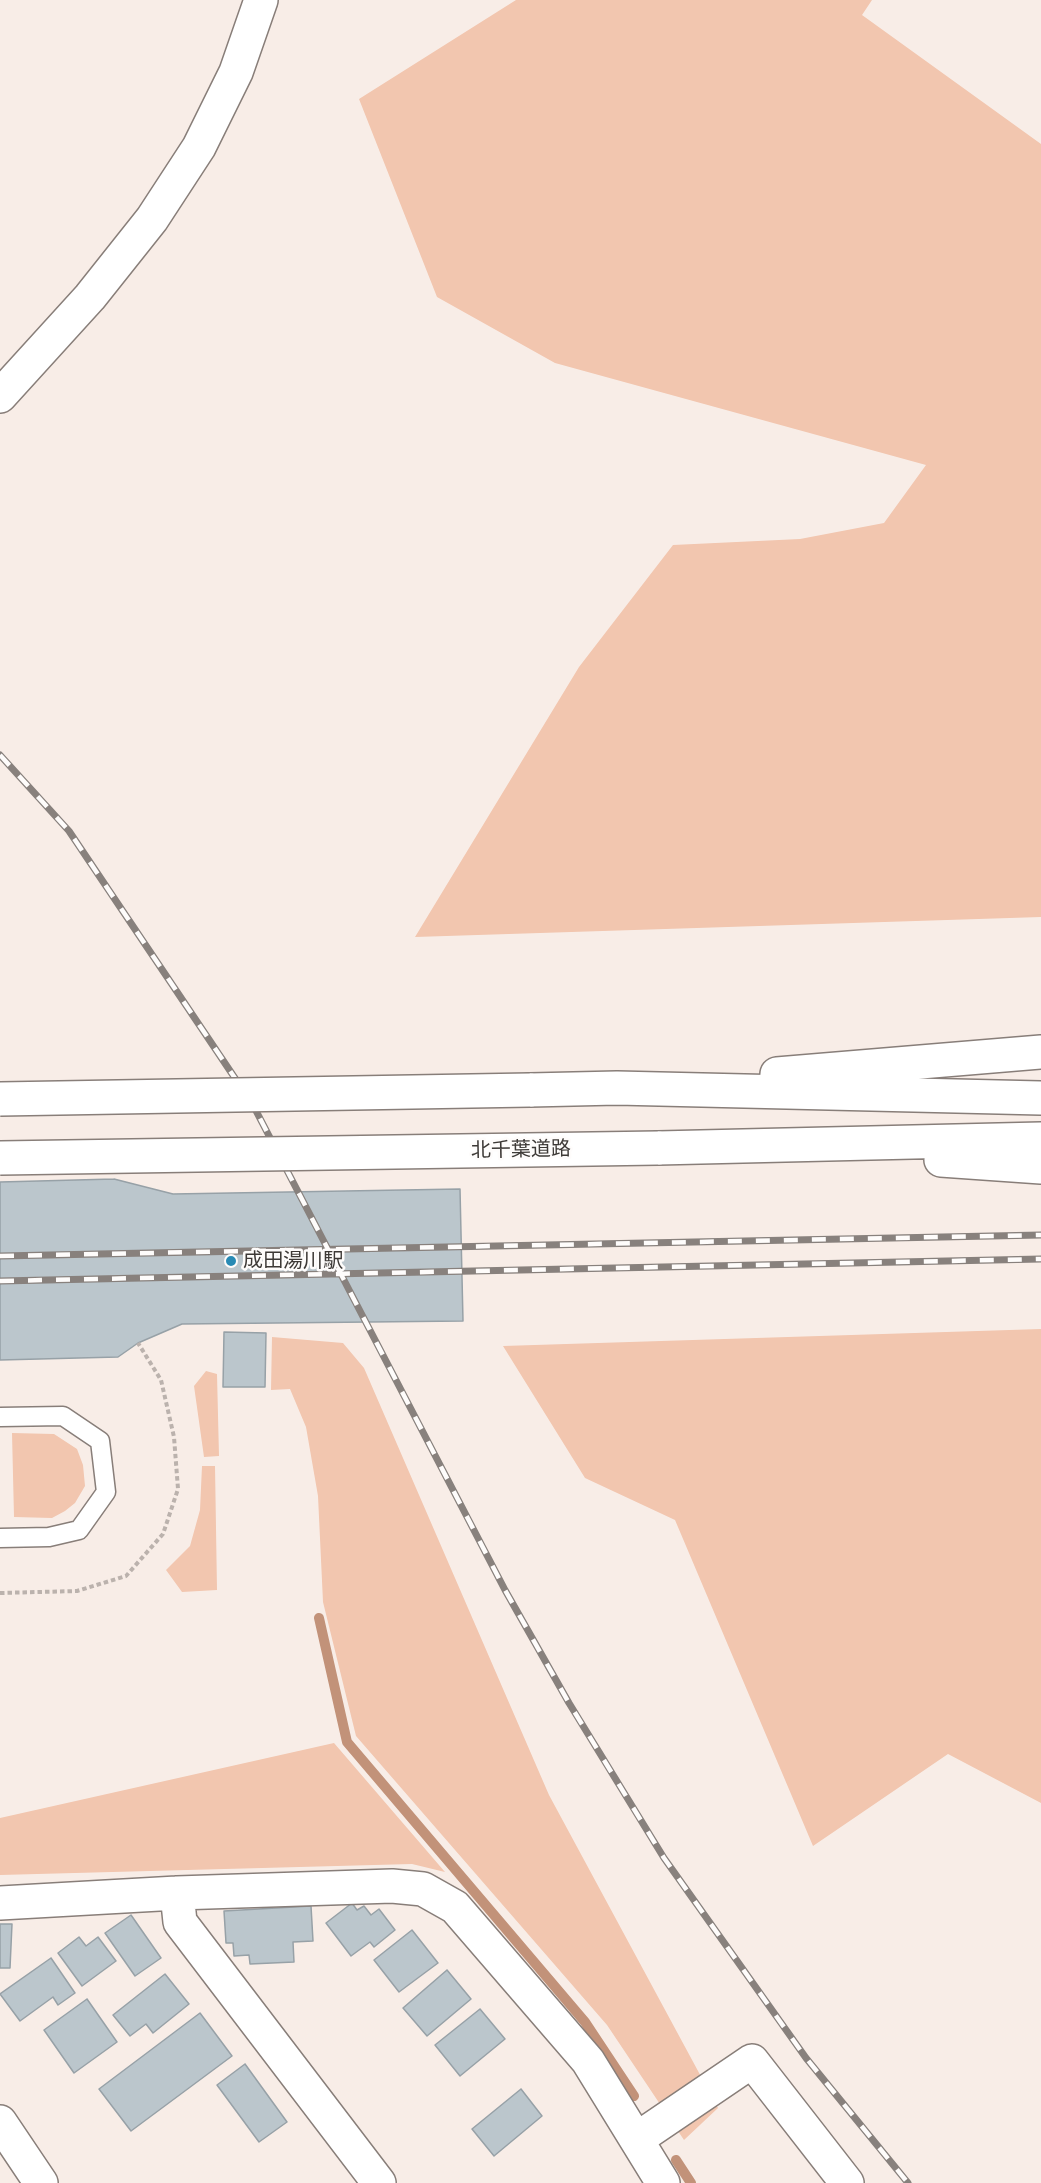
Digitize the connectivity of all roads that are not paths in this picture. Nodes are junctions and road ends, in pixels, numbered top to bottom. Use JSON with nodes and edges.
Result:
{"nodes":[{"id":1,"x":261,"y":0,"type":"edge"},
{"id":2,"x":0,"y":396,"type":"edge"},
{"id":3,"x":1041,"y":1052,"type":"edge"},
{"id":4,"x":617,"y":1089,"type":"junction"},
{"id":5,"x":1041,"y":1098,"type":"edge"},
{"id":6,"x":0,"y":1099,"type":"edge"},
{"id":7,"x":1041,"y":1139,"type":"edge"},
{"id":8,"x":747,"y":1147,"type":"junction"},
{"id":9,"x":0,"y":1158,"type":"edge"},
{"id":10,"x":1041,"y":1167,"type":"edge"},
{"id":11,"x":0,"y":1417,"type":"edge"},
{"id":12,"x":0,"y":1538,"type":"edge"},
{"id":13,"x":177,"y":1893,"type":"junction"},
{"id":14,"x":0,"y":1903,"type":"edge"},
{"id":15,"x":0,"y":2122,"type":"edge"},
{"id":16,"x":637,"y":2139,"type":"junction"},
{"id":17,"x":41,"y":2183,"type":"edge"},
{"id":18,"x":379,"y":2183,"type":"edge"},
{"id":19,"x":663,"y":2183,"type":"edge"},
{"id":20,"x":847,"y":2183,"type":"edge"}],
"edges":[{"from":1,"to":2,"type":"main road"},
{"from":3,"to":4,"type":"main road"},
{"from":4,"to":5,"type":"main road"},
{"from":4,"to":6,"type":"main road","bridge":true},
{"from":7,"to":8,"type":"main road","name":"北千葉道路"},
{"from":8,"to":9,"type":"main road","name":"北千葉道路","bridge":true},
{"from":8,"to":10,"type":"main road"},
{"from":11,"to":12,"type":"lane"},
{"from":13,"to":14,"type":"main road"},
{"from":13,"to":16,"type":"main road"},
{"from":13,"to":18,"type":"main road"},
{"from":15,"to":17,"type":"main road"},
{"from":16,"to":19,"type":"main road"},
{"from":16,"to":20,"type":"main road"}]}
